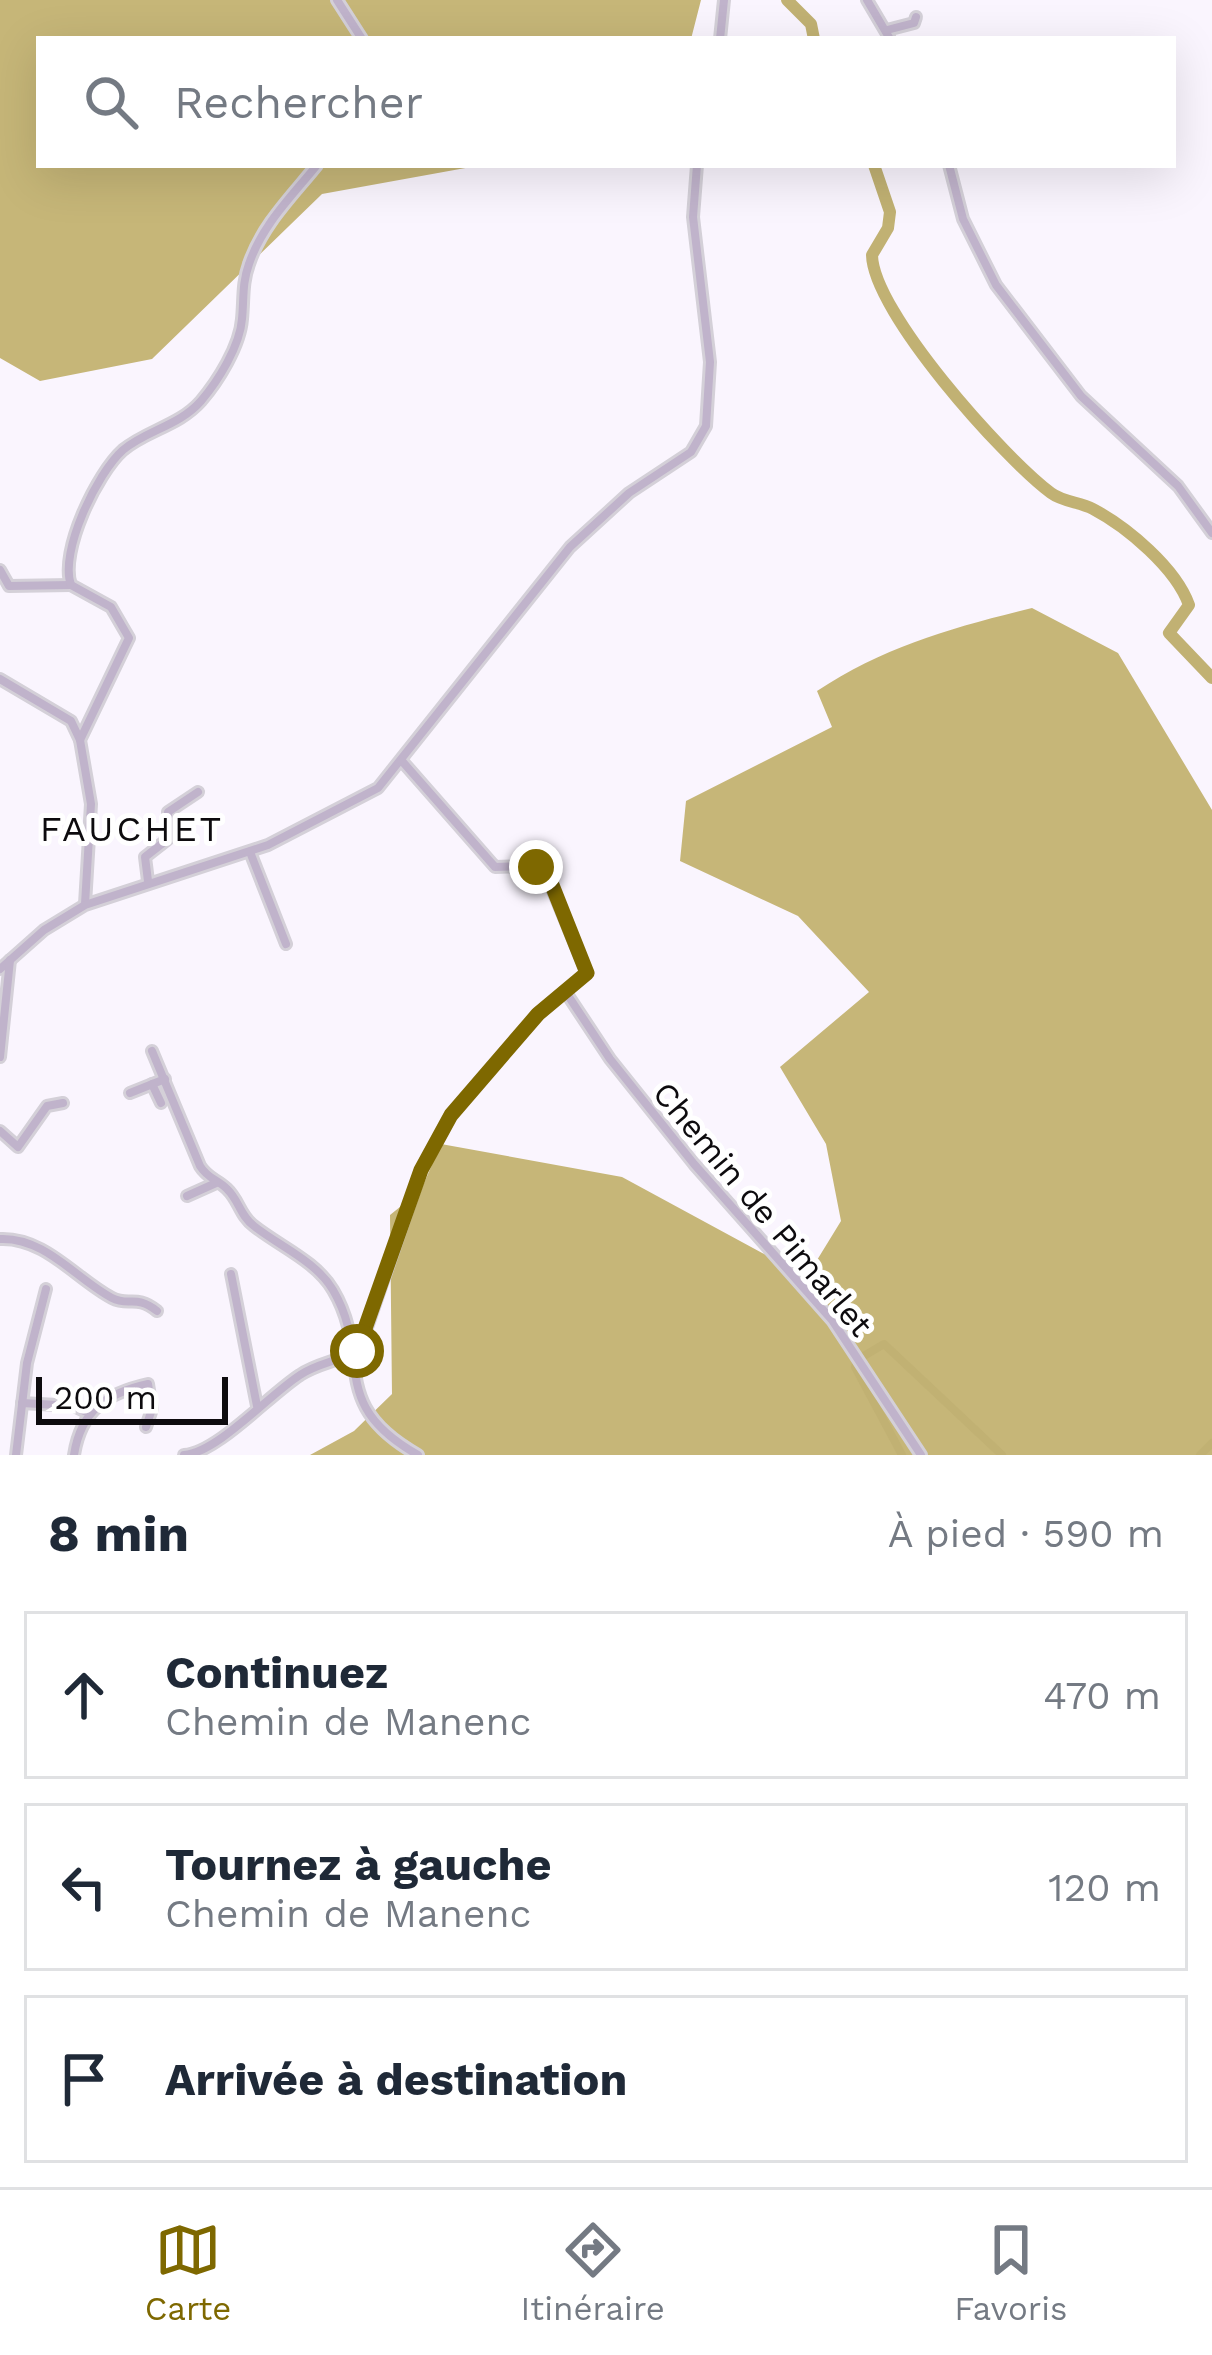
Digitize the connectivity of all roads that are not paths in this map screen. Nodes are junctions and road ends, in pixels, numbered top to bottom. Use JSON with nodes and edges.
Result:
{"nodes":[{"id":1,"x":338,"y":0,"type":"edge"},
{"id":2,"x":724,"y":0,"type":"edge"},
{"id":3,"x":867,"y":0,"type":"edge"},
{"id":4,"x":916,"y":17,"type":"dead end"},
{"id":5,"x":888,"y":34,"type":"edge"},
{"id":6,"x":360,"y":36,"type":"edge"},
{"id":7,"x":720,"y":36,"type":"edge"},
{"id":8,"x":315,"y":168,"type":"edge"},
{"id":9,"x":698,"y":168,"type":"edge"},
{"id":10,"x":950,"y":168,"type":"edge"},
{"id":11,"x":1212,"y":533,"type":"edge"},
{"id":12,"x":0,"y":570,"type":"edge"},
{"id":13,"x":71,"y":585,"type":"junction"},
{"id":14,"x":0,"y":679,"type":"edge"},
{"id":15,"x":80,"y":740,"type":"junction"},
{"id":16,"x":402,"y":761,"type":"junction"},
{"id":17,"x":198,"y":792,"type":"dead end"},
{"id":18,"x":250,"y":852,"type":"junction"},
{"id":19,"x":148,"y":881,"type":"junction"},
{"id":20,"x":86,"y":904,"type":"junction"},
{"id":21,"x":286,"y":944,"type":"dead end"},
{"id":22,"x":10,"y":959,"type":"junction"},
{"id":23,"x":0,"y":969,"type":"edge"},
{"id":24,"x":567,"y":994,"type":"junction"},
{"id":25,"x":152,"y":1052,"type":"dead end"},
{"id":26,"x":0,"y":1058,"type":"edge"},
{"id":27,"x":165,"y":1079,"type":"junction"},
{"id":28,"x":152,"y":1084,"type":"junction"},
{"id":29,"x":130,"y":1093,"type":"dead end"},
{"id":30,"x":161,"y":1102,"type":"dead end"},
{"id":31,"x":63,"y":1103,"type":"dead end"},
{"id":32,"x":0,"y":1131,"type":"edge"},
{"id":33,"x":216,"y":1183,"type":"junction"},
{"id":34,"x":187,"y":1196,"type":"dead end"},
{"id":35,"x":0,"y":1239,"type":"edge"},
{"id":36,"x":231,"y":1274,"type":"dead end"},
{"id":37,"x":46,"y":1289,"type":"dead end"},
{"id":38,"x":157,"y":1310,"type":"dead end"},
{"id":39,"x":350,"y":1354,"type":"junction"},
{"id":40,"x":22,"y":1403,"type":"junction"},
{"id":41,"x":257,"y":1406,"type":"junction"},
{"id":42,"x":83,"y":1412,"type":"dead end"},
{"id":43,"x":146,"y":1427,"type":"dead end"},
{"id":44,"x":16,"y":1455,"type":"edge"},
{"id":45,"x":74,"y":1455,"type":"edge"},
{"id":46,"x":184,"y":1455,"type":"edge"},
{"id":47,"x":197,"y":1455,"type":"edge"},
{"id":48,"x":418,"y":1455,"type":"edge"},
{"id":49,"x":921,"y":1455,"type":"edge"}],
"edges":[{"from":1,"to":6,"type":"street"},
{"from":2,"to":7,"type":"street"},
{"from":3,"to":5,"type":"street"},
{"from":4,"to":5,"type":"street"},
{"from":8,"to":13,"type":"street"},
{"from":9,"to":16,"type":"street"},
{"from":10,"to":11,"type":"street"},
{"from":12,"to":13,"type":"street"},
{"from":13,"to":15,"type":"street"},
{"from":14,"to":15,"type":"street"},
{"from":15,"to":20,"type":"street"},
{"from":16,"to":18,"type":"street"},
{"from":16,"to":24,"type":"street"},
{"from":17,"to":19,"type":"street"},
{"from":18,"to":19,"type":"street"},
{"from":18,"to":21,"type":"street"},
{"from":19,"to":20,"type":"street"},
{"from":20,"to":22,"type":"street"},
{"from":22,"to":23,"type":"street"},
{"from":22,"to":26,"type":"street"},
{"from":24,"to":39,"type":"street"},
{"from":24,"to":49,"type":"street","name":"Chemin de Pimarlet"},
{"from":25,"to":27,"type":"street"},
{"from":27,"to":28,"type":"street"},
{"from":27,"to":33,"type":"street"},
{"from":28,"to":29,"type":"street"},
{"from":28,"to":30,"type":"street"},
{"from":31,"to":32,"type":"street"},
{"from":33,"to":34,"type":"street"},
{"from":33,"to":39,"type":"street"},
{"from":35,"to":38,"type":"street"},
{"from":36,"to":41,"type":"street"},
{"from":37,"to":40,"type":"street"},
{"from":39,"to":41,"type":"street"},
{"from":39,"to":48,"type":"street"},
{"from":40,"to":42,"type":"street"},
{"from":40,"to":44,"type":"street"},
{"from":41,"to":47,"type":"street"},
{"from":43,"to":45,"type":"street"},
{"from":46,"to":47,"type":"street"}]}
